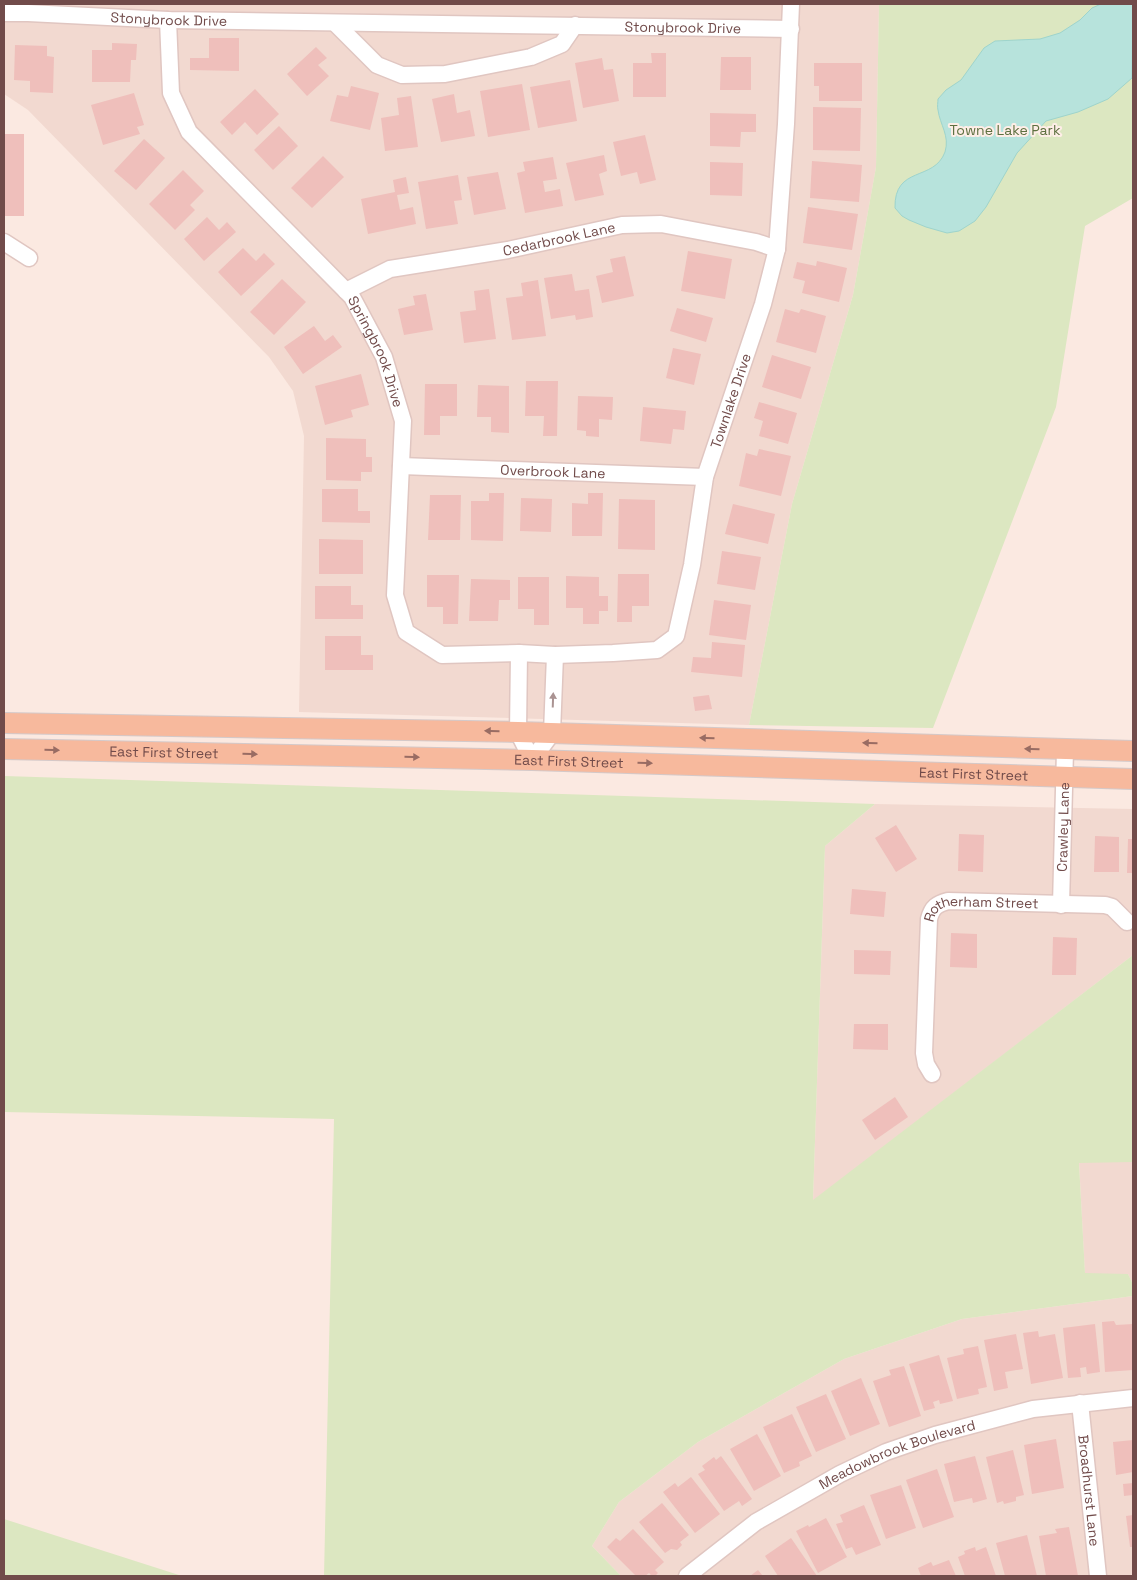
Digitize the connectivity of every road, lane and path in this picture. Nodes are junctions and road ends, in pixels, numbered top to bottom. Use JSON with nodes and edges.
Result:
{"nodes":[{"id":1,"x":790,"y":4,"type":"edge"},
{"id":2,"x":4,"y":13,"type":"edge"},
{"id":3,"x":168,"y":20,"type":"junction"},
{"id":4,"x":335,"y":22,"type":"junction"},
{"id":5,"x":576,"y":25,"type":"junction"},
{"id":6,"x":791,"y":29,"type":"junction"},
{"id":7,"x":4,"y":242,"type":"edge"},
{"id":8,"x":777,"y":249,"type":"junction"},
{"id":9,"x":29,"y":258,"type":"dead end"},
{"id":10,"x":346,"y":291,"type":"junction"},
{"id":11,"x":402,"y":466,"type":"junction"},
{"id":12,"x":704,"y":477,"type":"junction"},
{"id":13,"x":519,"y":653,"type":"junction"},
{"id":14,"x":555,"y":655,"type":"junction"},
{"id":15,"x":4,"y":723,"type":"edge"},
{"id":16,"x":518,"y":732,"type":"junction"},
{"id":17,"x":552,"y":733,"type":"junction"},
{"id":18,"x":4,"y":749,"type":"edge"},
{"id":19,"x":1065,"y":750,"type":"junction"},
{"id":20,"x":1133,"y":752,"type":"edge"},
{"id":21,"x":532,"y":760,"type":"junction"},
{"id":22,"x":1064,"y":777,"type":"junction"},
{"id":23,"x":1133,"y":779,"type":"edge"},
{"id":24,"x":1061,"y":905,"type":"junction"},
{"id":25,"x":1127,"y":922,"type":"dead end"},
{"id":26,"x":932,"y":1074,"type":"dead end"},
{"id":27,"x":1133,"y":1398,"type":"edge"},
{"id":28,"x":1080,"y":1404,"type":"junction"},
{"id":29,"x":687,"y":1576,"type":"edge"},
{"id":30,"x":1098,"y":1576,"type":"edge"}],
"edges":[{"from":1,"to":6,"type":"street","name":"Townlake Drive"},
{"from":2,"to":3,"type":"street","name":"Stonybrook Drive"},
{"from":3,"to":4,"type":"street","name":"Stonybrook Drive"},
{"from":3,"to":10,"type":"street","name":"Springbrook Drive"},
{"from":4,"to":5,"type":"street","name":"Stonybrook Drive"},
{"from":4,"to":5,"type":"street"},
{"from":5,"to":6,"type":"street","name":"Stonybrook Drive"},
{"from":6,"to":8,"type":"street","name":"Townlake Drive"},
{"from":7,"to":9,"type":"street"},
{"from":8,"to":10,"type":"street","name":"Cedarbrook Lane"},
{"from":8,"to":12,"type":"street","name":"Townlake Drive"},
{"from":10,"to":11,"type":"street","name":"Springbrook Drive"},
{"from":11,"to":12,"type":"street","name":"Overbrook Lane"},
{"from":11,"to":13,"type":"street","name":"Springbrook Drive"},
{"from":12,"to":14,"type":"street","name":"Townlake Drive"},
{"from":13,"to":14,"type":"street","name":"Townlake Drive"},
{"from":13,"to":16,"type":"street"},
{"from":17,"to":14,"type":"street","one_way":true},
{"from":16,"to":15,"type":"main road","name":"East First Street","one_way":true},
{"from":16,"to":17,"type":"main road","name":"East First Street"},
{"from":16,"to":21,"type":"street"},
{"from":19,"to":17,"type":"main road","name":"East First Street","one_way":true},
{"from":17,"to":21,"type":"street"},
{"from":18,"to":21,"type":"main road","name":"East First Street","one_way":true},
{"from":19,"to":20,"type":"main road","name":"East First Street"},
{"from":19,"to":22,"type":"street","name":"Crawley Lane"},
{"from":21,"to":22,"type":"main road","name":"East First Street","one_way":true},
{"from":22,"to":23,"type":"main road","name":"East First Street"},
{"from":22,"to":24,"type":"street","name":"Crawley Lane"},
{"from":24,"to":25,"type":"street","name":"Rotherham Street"},
{"from":24,"to":26,"type":"street","name":"Rotherham Street"},
{"from":27,"to":28,"type":"street","name":"Meadowbrook Boulevard"},
{"from":28,"to":29,"type":"street","name":"Meadowbrook Boulevard"},
{"from":28,"to":30,"type":"street","name":"Broadhurst Lane"}]}
